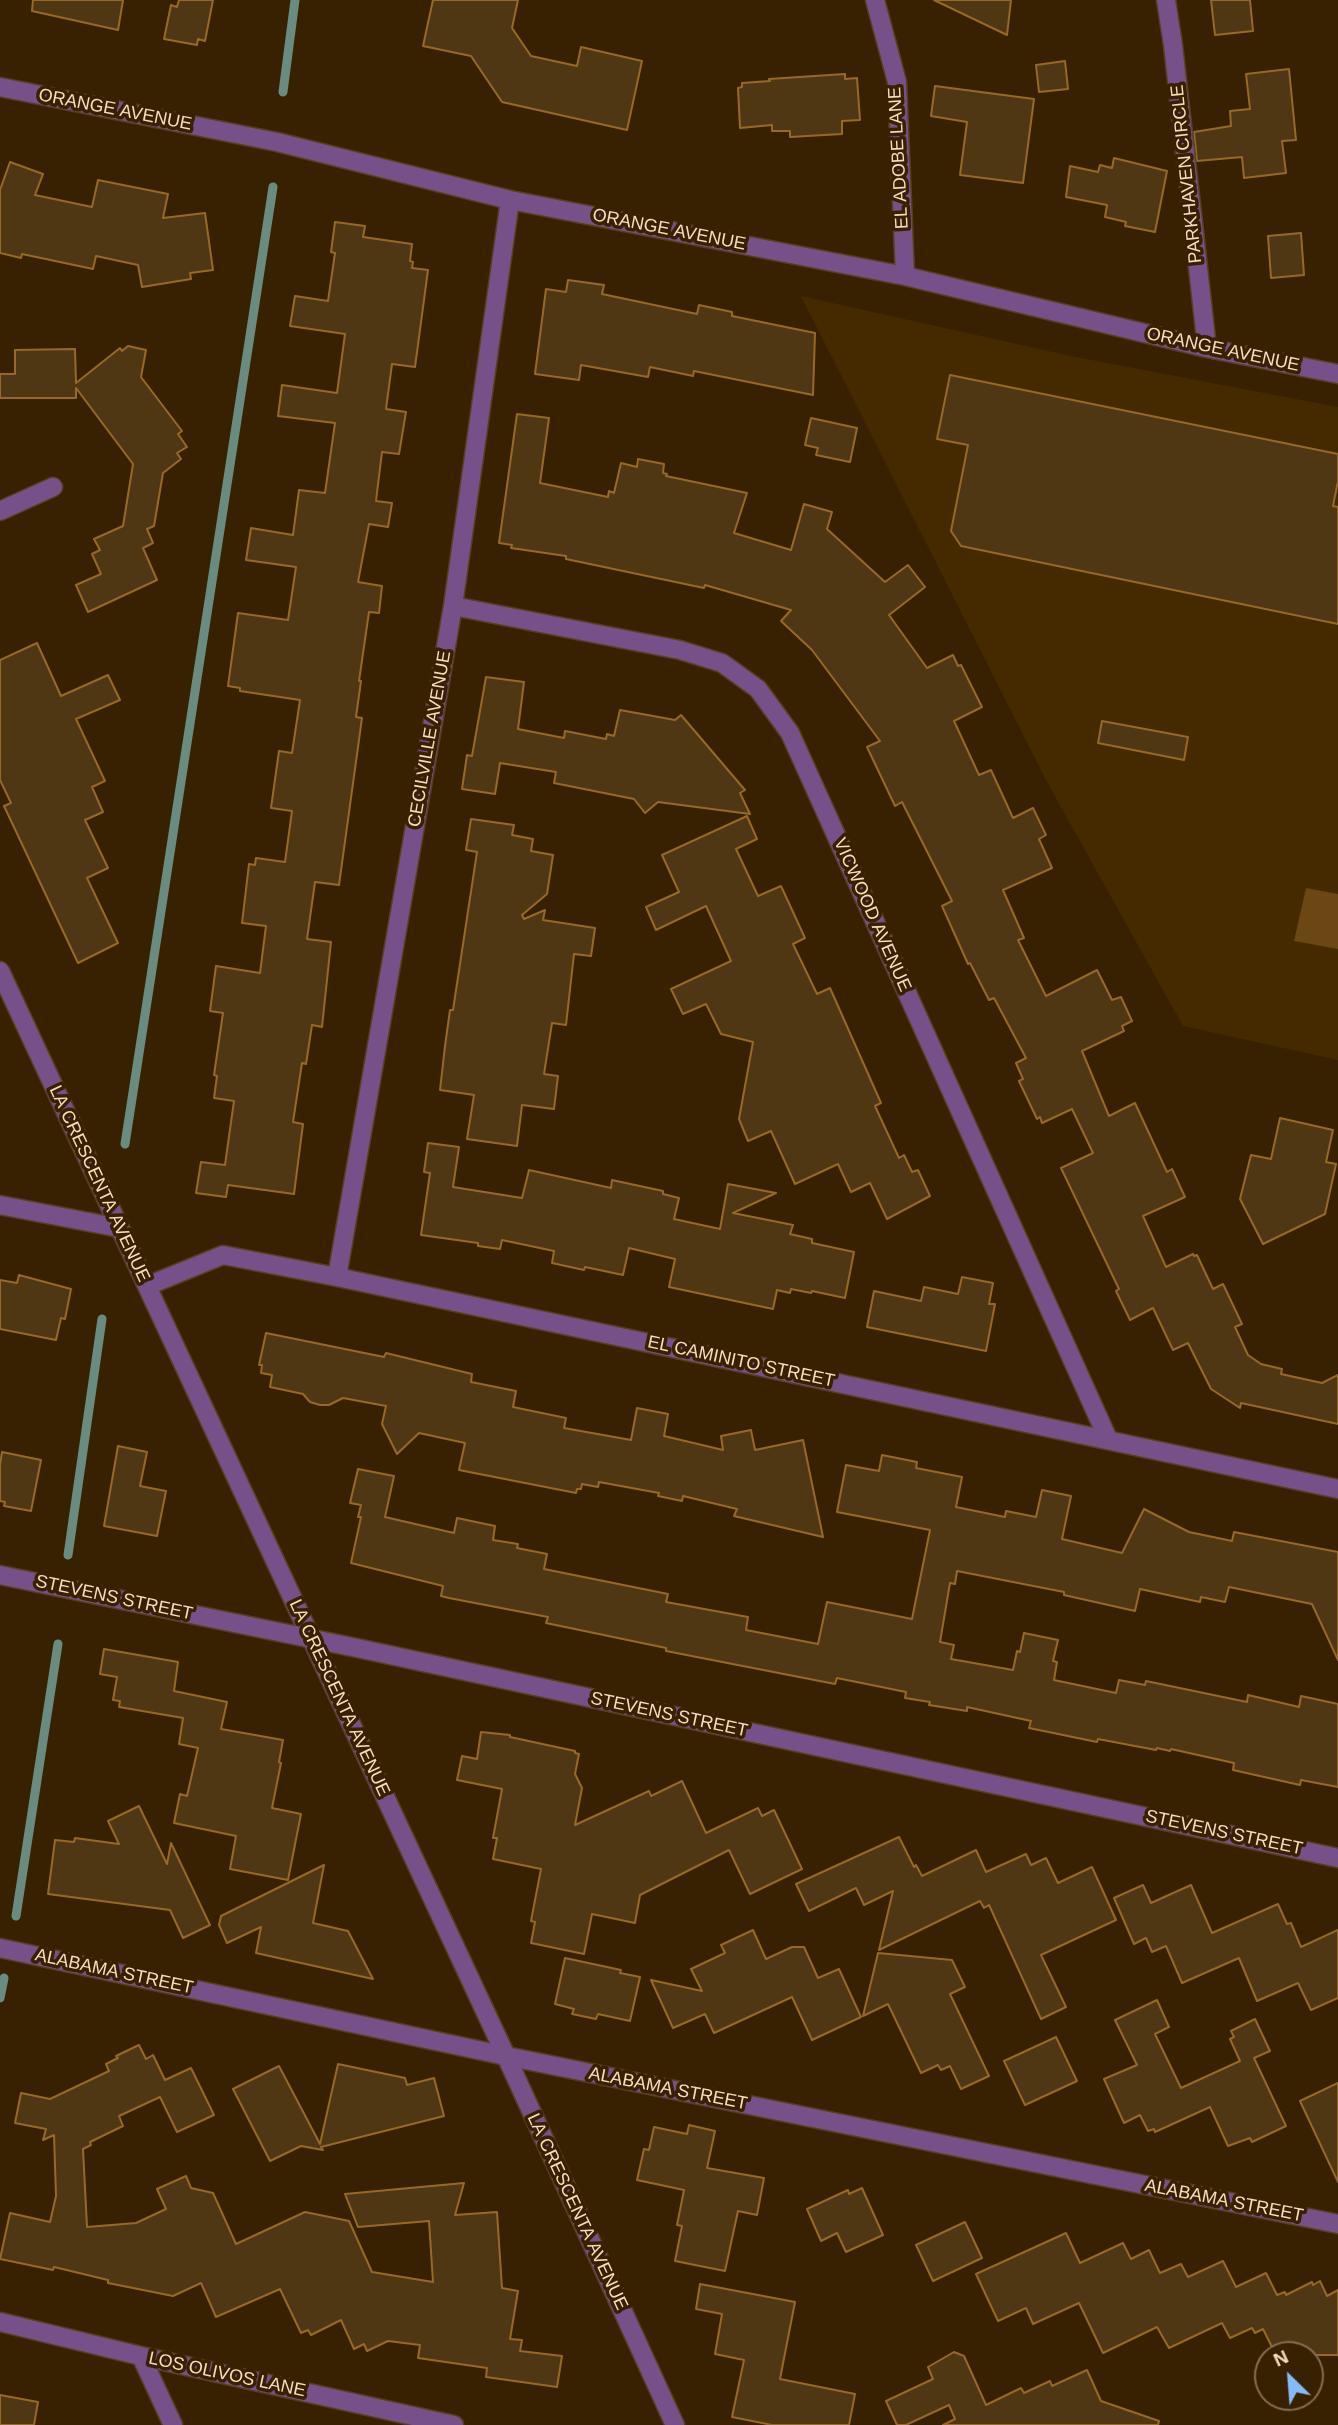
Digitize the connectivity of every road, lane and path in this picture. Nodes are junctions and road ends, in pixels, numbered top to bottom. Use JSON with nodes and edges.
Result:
{"nodes":[{"id":1,"x":875,"y":0,"type":"edge"},
{"id":2,"x":1166,"y":0,"type":"edge"},
{"id":3,"x":0,"y":87,"type":"edge"},
{"id":4,"x":510,"y":200,"type":"junction"},
{"id":5,"x":905,"y":276,"type":"junction"},
{"id":6,"x":1207,"y":348,"type":"junction"},
{"id":7,"x":1338,"y":374,"type":"edge"},
{"id":8,"x":53,"y":487,"type":"dead end"},
{"id":9,"x":0,"y":511,"type":"edge"},
{"id":10,"x":453,"y":606,"type":"junction"},
{"id":11,"x":0,"y":971,"type":"edge"},
{"id":12,"x":0,"y":1205,"type":"edge"},
{"id":13,"x":120,"y":1228,"type":"junction"},
{"id":14,"x":337,"y":1277,"type":"junction"},
{"id":15,"x":147,"y":1286,"type":"junction"},
{"id":16,"x":1108,"y":1439,"type":"junction"},
{"id":17,"x":1338,"y":1489,"type":"edge"},
{"id":18,"x":0,"y":1575,"type":"edge"},
{"id":19,"x":312,"y":1639,"type":"junction"},
{"id":20,"x":1338,"y":1858,"type":"edge"},
{"id":21,"x":0,"y":1948,"type":"edge"},
{"id":22,"x":506,"y":2056,"type":"junction"},
{"id":23,"x":1338,"y":2224,"type":"edge"},
{"id":24,"x":0,"y":2322,"type":"edge"},
{"id":25,"x":141,"y":2356,"type":"junction"},
{"id":26,"x":173,"y":2425,"type":"edge"},
{"id":27,"x":454,"y":2425,"type":"edge"},
{"id":28,"x":675,"y":2425,"type":"edge"}],
"edges":[{"from":1,"to":5,"type":"street","name":"EL ADOBE LANE"},
{"from":2,"to":6,"type":"street","name":"PARKHAVEN CIRCLE"},
{"from":3,"to":4,"type":"street","name":"ORANGE AVENUE"},
{"from":4,"to":5,"type":"street","name":"ORANGE AVENUE"},
{"from":4,"to":10,"type":"street","name":"CECILVILLE AVENUE"},
{"from":5,"to":6,"type":"street","name":"ORANGE AVENUE"},
{"from":6,"to":7,"type":"street","name":"ORANGE AVENUE"},
{"from":8,"to":9,"type":"street"},
{"from":10,"to":14,"type":"street","name":"CECILVILLE AVENUE"},
{"from":10,"to":16,"type":"street","name":"VICWOOD AVENUE"},
{"from":11,"to":13,"type":"street","name":"LA CRESCENTA AVENUE"},
{"from":12,"to":13,"type":"street"},
{"from":13,"to":15,"type":"street","name":"LA CRESCENTA AVENUE"},
{"from":14,"to":15,"type":"street","name":"EL CAMINITO STREET"},
{"from":14,"to":16,"type":"street","name":"EL CAMINITO STREET"},
{"from":15,"to":19,"type":"street","name":"LA CRESCENTA AVENUE"},
{"from":16,"to":17,"type":"street","name":"EL CAMINITO STREET"},
{"from":18,"to":19,"type":"street","name":"STEVENS STREET"},
{"from":19,"to":20,"type":"street","name":"STEVENS STREET"},
{"from":19,"to":22,"type":"street","name":"LA CRESCENTA AVENUE"},
{"from":21,"to":22,"type":"street","name":"ALABAMA STREET"},
{"from":22,"to":23,"type":"street","name":"ALABAMA STREET"},
{"from":22,"to":28,"type":"street","name":"LA CRESCENTA AVENUE"},
{"from":24,"to":25,"type":"street","name":"LOS OLIVOS LANE"},
{"from":25,"to":26,"type":"street"},
{"from":25,"to":27,"type":"street","name":"LOS OLIVOS LANE"}]}
